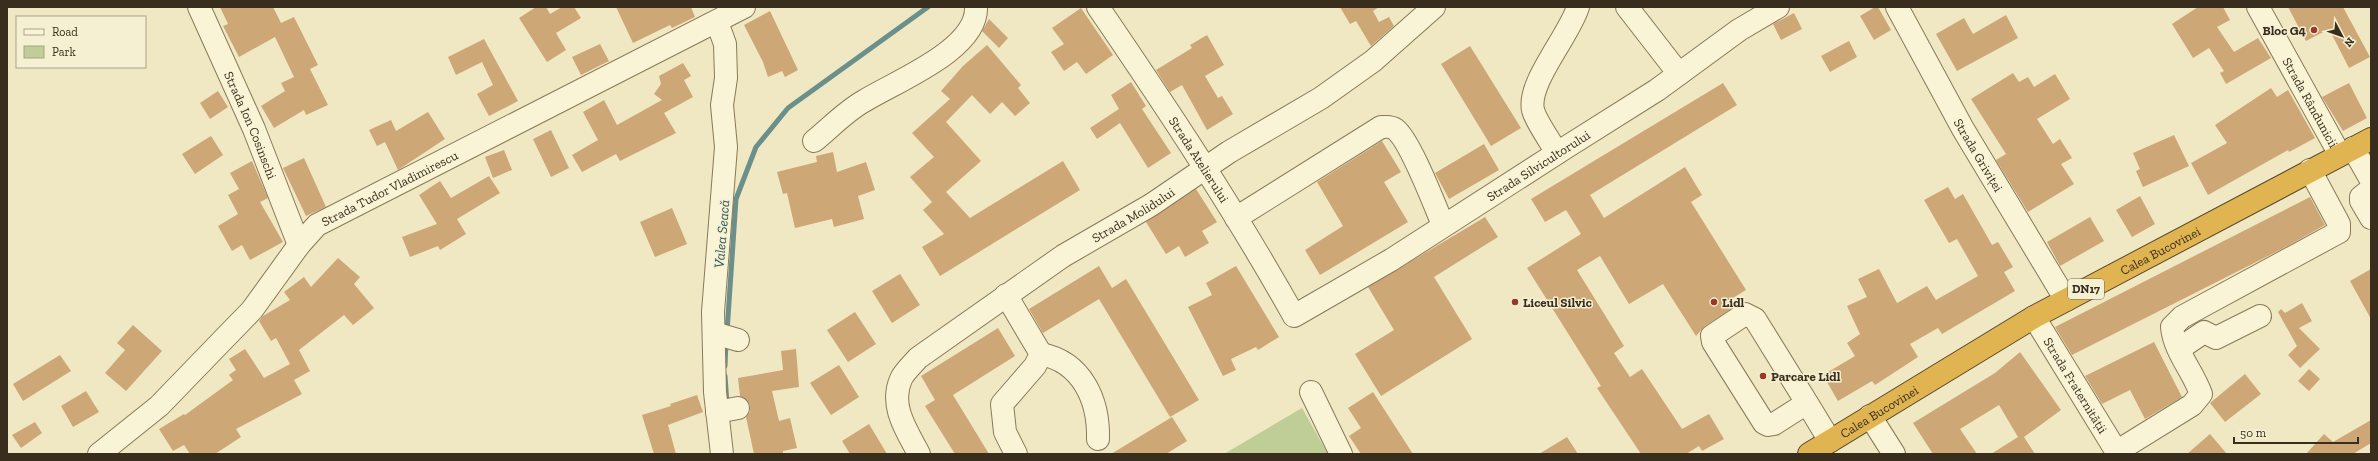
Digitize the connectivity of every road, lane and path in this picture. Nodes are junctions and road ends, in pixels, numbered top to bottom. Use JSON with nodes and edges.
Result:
{"nodes":[{"id":1,"x":199,"y":7,"type":"edge"},
{"id":2,"x":744,"y":7,"type":"edge"},
{"id":3,"x":976,"y":7,"type":"edge"},
{"id":4,"x":1098,"y":7,"type":"edge"},
{"id":5,"x":1434,"y":7,"type":"edge"},
{"id":6,"x":1578,"y":7,"type":"edge"},
{"id":7,"x":1627,"y":7,"type":"edge"},
{"id":8,"x":1778,"y":7,"type":"edge"},
{"id":9,"x":1897,"y":7,"type":"edge"},
{"id":10,"x":2258,"y":7,"type":"edge"},
{"id":11,"x":717,"y":22,"type":"junction"},
{"id":12,"x":1679,"y":74,"type":"junction"},
{"id":13,"x":814,"y":140,"type":"dead end"},
{"id":14,"x":2355,"y":147,"type":"edge"},
{"id":15,"x":1557,"y":153,"type":"junction"},
{"id":16,"x":1205,"y":170,"type":"junction"},
{"id":17,"x":2310,"y":170,"type":"junction"},
{"id":18,"x":2371,"y":180,"type":"edge"},
{"id":19,"x":2371,"y":189,"type":"edge"},
{"id":20,"x":1236,"y":218,"type":"junction"},
{"id":21,"x":2371,"y":218,"type":"edge"},
{"id":22,"x":1443,"y":225,"type":"junction"},
{"id":23,"x":299,"y":245,"type":"junction"},
{"id":24,"x":1006,"y":295,"type":"junction"},
{"id":25,"x":2066,"y":300,"type":"junction"},
{"id":26,"x":1294,"y":316,"type":"joint"},
{"id":27,"x":2260,"y":316,"type":"dead end"},
{"id":28,"x":2034,"y":317,"type":"junction"},
{"id":29,"x":2179,"y":349,"type":"junction"},
{"id":30,"x":1041,"y":354,"type":"junction"},
{"id":31,"x":1311,"y":392,"type":"dead end"},
{"id":32,"x":1807,"y":402,"type":"junction"},
{"id":33,"x":1870,"y":416,"type":"junction"},
{"id":34,"x":1098,"y":440,"type":"dead end"},
{"id":35,"x":1830,"y":441,"type":"junction"},
{"id":36,"x":106,"y":452,"type":"edge"},
{"id":37,"x":2117,"y":453,"type":"edge"},
{"id":38,"x":722,"y":454,"type":"edge"},
{"id":39,"x":919,"y":454,"type":"edge"},
{"id":40,"x":1016,"y":454,"type":"edge"},
{"id":41,"x":1341,"y":454,"type":"edge"},
{"id":42,"x":1809,"y":454,"type":"edge"},
{"id":43,"x":1894,"y":454,"type":"edge"}],
"edges":[{"from":1,"to":23,"type":"street","name":"Strada Ion Cosinschi"},
{"from":2,"to":11,"type":"street","name":"Strada Tudor Vladimirescu"},
{"from":3,"to":13,"type":"street"},
{"from":4,"to":16,"type":"street","name":"Strada Atelierului"},
{"from":5,"to":16,"type":"street","name":"Strada Molidului"},
{"from":6,"to":15,"type":"street"},
{"from":7,"to":12,"type":"street"},
{"from":8,"to":12,"type":"street","name":"Strada Silvicultorului"},
{"from":9,"to":25,"type":"street","name":"Strada Griviței"},
{"from":10,"to":14,"type":"street","name":"Strada Rândunicii"},
{"from":11,"to":23,"type":"street","name":"Strada Tudor Vladimirescu"},
{"from":11,"to":38,"type":"street"},
{"from":12,"to":15,"type":"street","name":"Strada Silvicultorului"},
{"from":14,"to":17,"type":"highway","name":"Calea Bucovinei","number":"DN17"},
{"from":14,"to":18,"type":"street","name":"Strada Rândunicii"},
{"from":15,"to":22,"type":"street","name":"Strada Silvicultorului"},
{"from":16,"to":20,"type":"street","name":"Strada Atelierului"},
{"from":16,"to":24,"type":"street","name":"Strada Molidului"},
{"from":17,"to":25,"type":"highway","name":"Calea Bucovinei","number":"DN17"},
{"from":17,"to":29,"type":"street"},
{"from":19,"to":21,"type":"street"},
{"from":20,"to":22,"type":"street"},
{"from":20,"to":26,"type":"street","name":"Strada Atelierului"},
{"from":22,"to":26,"type":"street","name":"Strada Silvicultorului"},
{"from":23,"to":36,"type":"street","name":"Strada Tudor Vladimirescu"},
{"from":24,"to":30,"type":"street"},
{"from":24,"to":39,"type":"street","name":"Strada Molidului"},
{"from":25,"to":28,"type":"highway","name":"Calea Bucovinei","number":"DN17"},
{"from":27,"to":29,"type":"street"},
{"from":28,"to":33,"type":"highway","name":"Calea Bucovinei","number":"DN17"},
{"from":28,"to":37,"type":"street","name":"Strada Fraternității"},
{"from":29,"to":37,"type":"street"},
{"from":30,"to":34,"type":"street"},
{"from":30,"to":40,"type":"street"},
{"from":31,"to":41,"type":"street"},
{"from":32,"to":32,"type":"street"},
{"from":32,"to":35,"type":"street"},
{"from":33,"to":35,"type":"highway","name":"Calea Bucovinei","number":"DN17"},
{"from":33,"to":43,"type":"street"},
{"from":35,"to":42,"type":"highway","name":"Calea Bucovinei","number":"DN17"}]}
